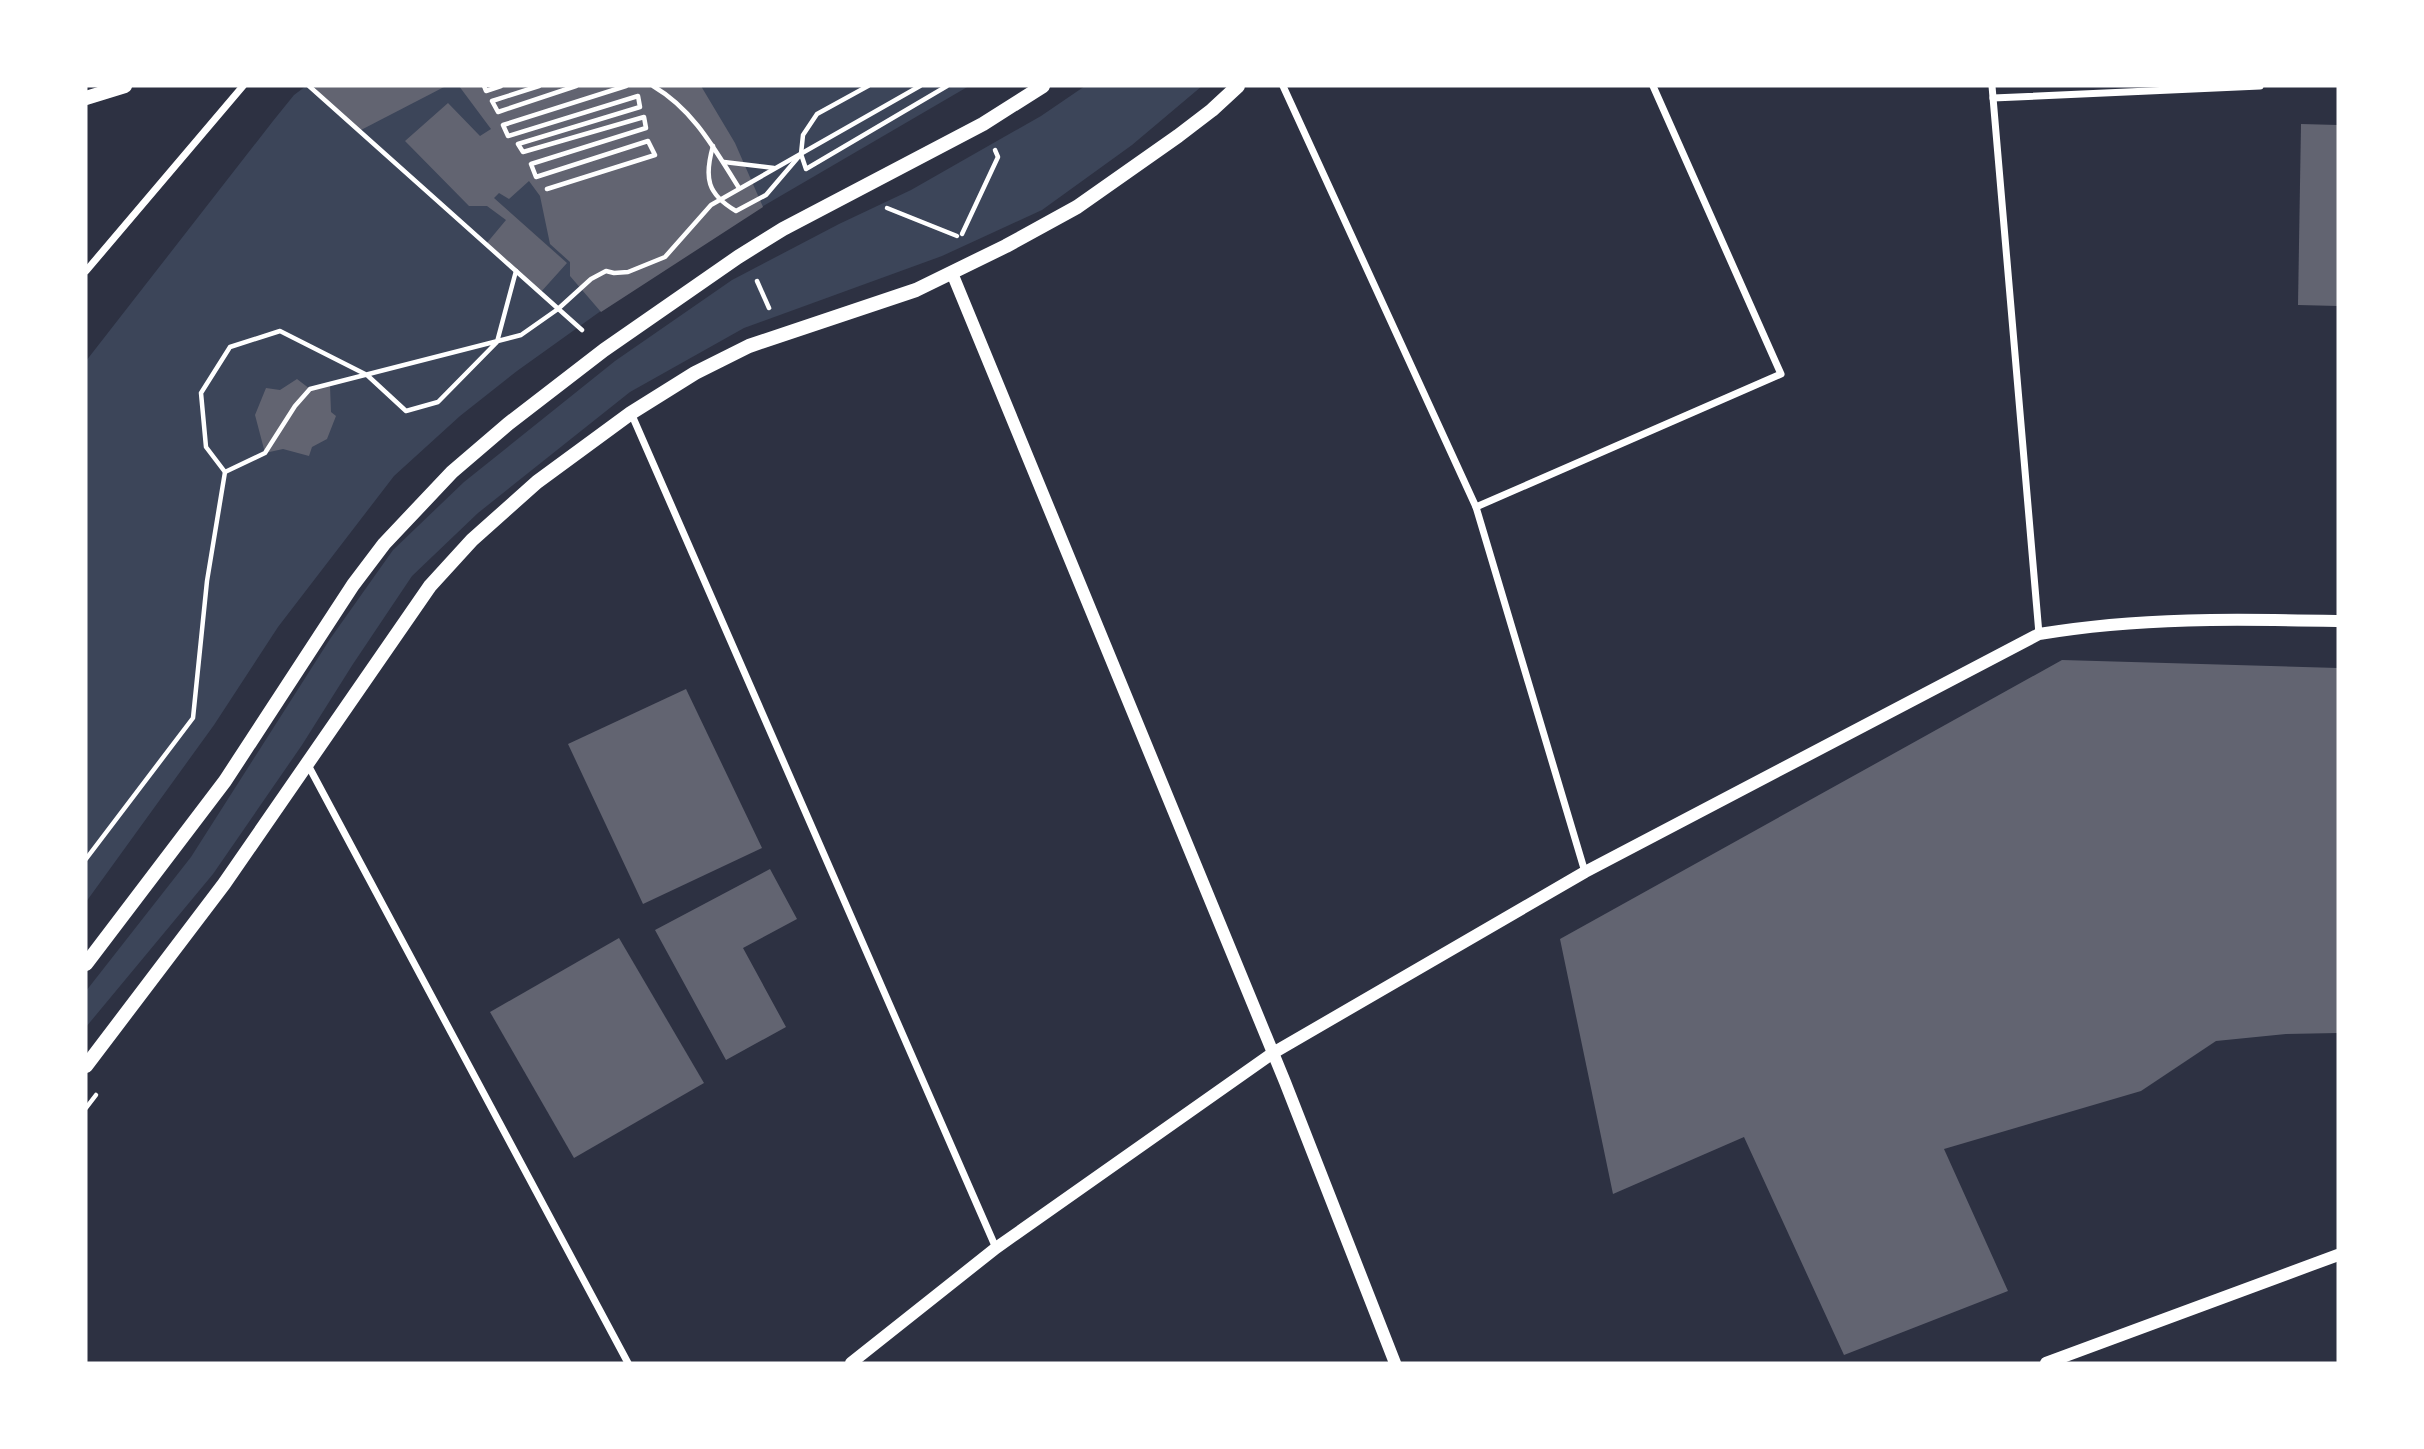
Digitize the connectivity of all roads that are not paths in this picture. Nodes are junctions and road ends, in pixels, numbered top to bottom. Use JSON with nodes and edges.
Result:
{"nodes":[{"id":1,"x":125,"y":86,"type":"edge"},
{"id":2,"x":243,"y":86,"type":"edge"},
{"id":3,"x":1043,"y":86,"type":"edge"},
{"id":4,"x":1238,"y":86,"type":"edge"},
{"id":5,"x":1283,"y":86,"type":"edge"},
{"id":6,"x":1653,"y":86,"type":"edge"},
{"id":7,"x":1992,"y":86,"type":"edge"},
{"id":8,"x":2260,"y":86,"type":"edge"},
{"id":9,"x":86,"y":98,"type":"edge"},
{"id":10,"x":1993,"y":98,"type":"junction"},
{"id":11,"x":86,"y":271,"type":"edge"},
{"id":12,"x":952,"y":273,"type":"junction"},
{"id":13,"x":631,"y":413,"type":"junction"},
{"id":14,"x":1476,"y":507,"type":"junction"},
{"id":15,"x":2338,"y":621,"type":"edge"},
{"id":16,"x":2039,"y":634,"type":"junction"},
{"id":17,"x":307,"y":764,"type":"junction"},
{"id":18,"x":1585,"y":872,"type":"junction"},
{"id":19,"x":86,"y":964,"type":"edge"},
{"id":20,"x":1273,"y":1053,"type":"junction"},
{"id":21,"x":86,"y":1066,"type":"edge"},
{"id":22,"x":996,"y":1248,"type":"junction"},
{"id":23,"x":2338,"y":1255,"type":"edge"},
{"id":24,"x":628,"y":1363,"type":"edge"},
{"id":25,"x":851,"y":1363,"type":"edge"},
{"id":26,"x":1395,"y":1363,"type":"edge"},
{"id":27,"x":2046,"y":1363,"type":"edge"}],
"edges":[{"from":1,"to":9,"type":"main road"},
{"from":2,"to":11,"type":"street"},
{"from":3,"to":19,"type":"main road"},
{"from":4,"to":12,"type":"main road"},
{"from":5,"to":14,"type":"street"},
{"from":6,"to":14,"type":"street"},
{"from":7,"to":10,"type":"street"},
{"from":8,"to":10,"type":"street"},
{"from":10,"to":16,"type":"street"},
{"from":12,"to":13,"type":"main road"},
{"from":12,"to":20,"type":"street"},
{"from":13,"to":17,"type":"main road"},
{"from":13,"to":22,"type":"street"},
{"from":14,"to":18,"type":"street"},
{"from":15,"to":16,"type":"street"},
{"from":16,"to":18,"type":"street"},
{"from":17,"to":21,"type":"main road"},
{"from":17,"to":24,"type":"street"},
{"from":18,"to":20,"type":"street"},
{"from":20,"to":22,"type":"street"},
{"from":20,"to":26,"type":"street"},
{"from":22,"to":25,"type":"street"},
{"from":23,"to":27,"type":"street"}]}
